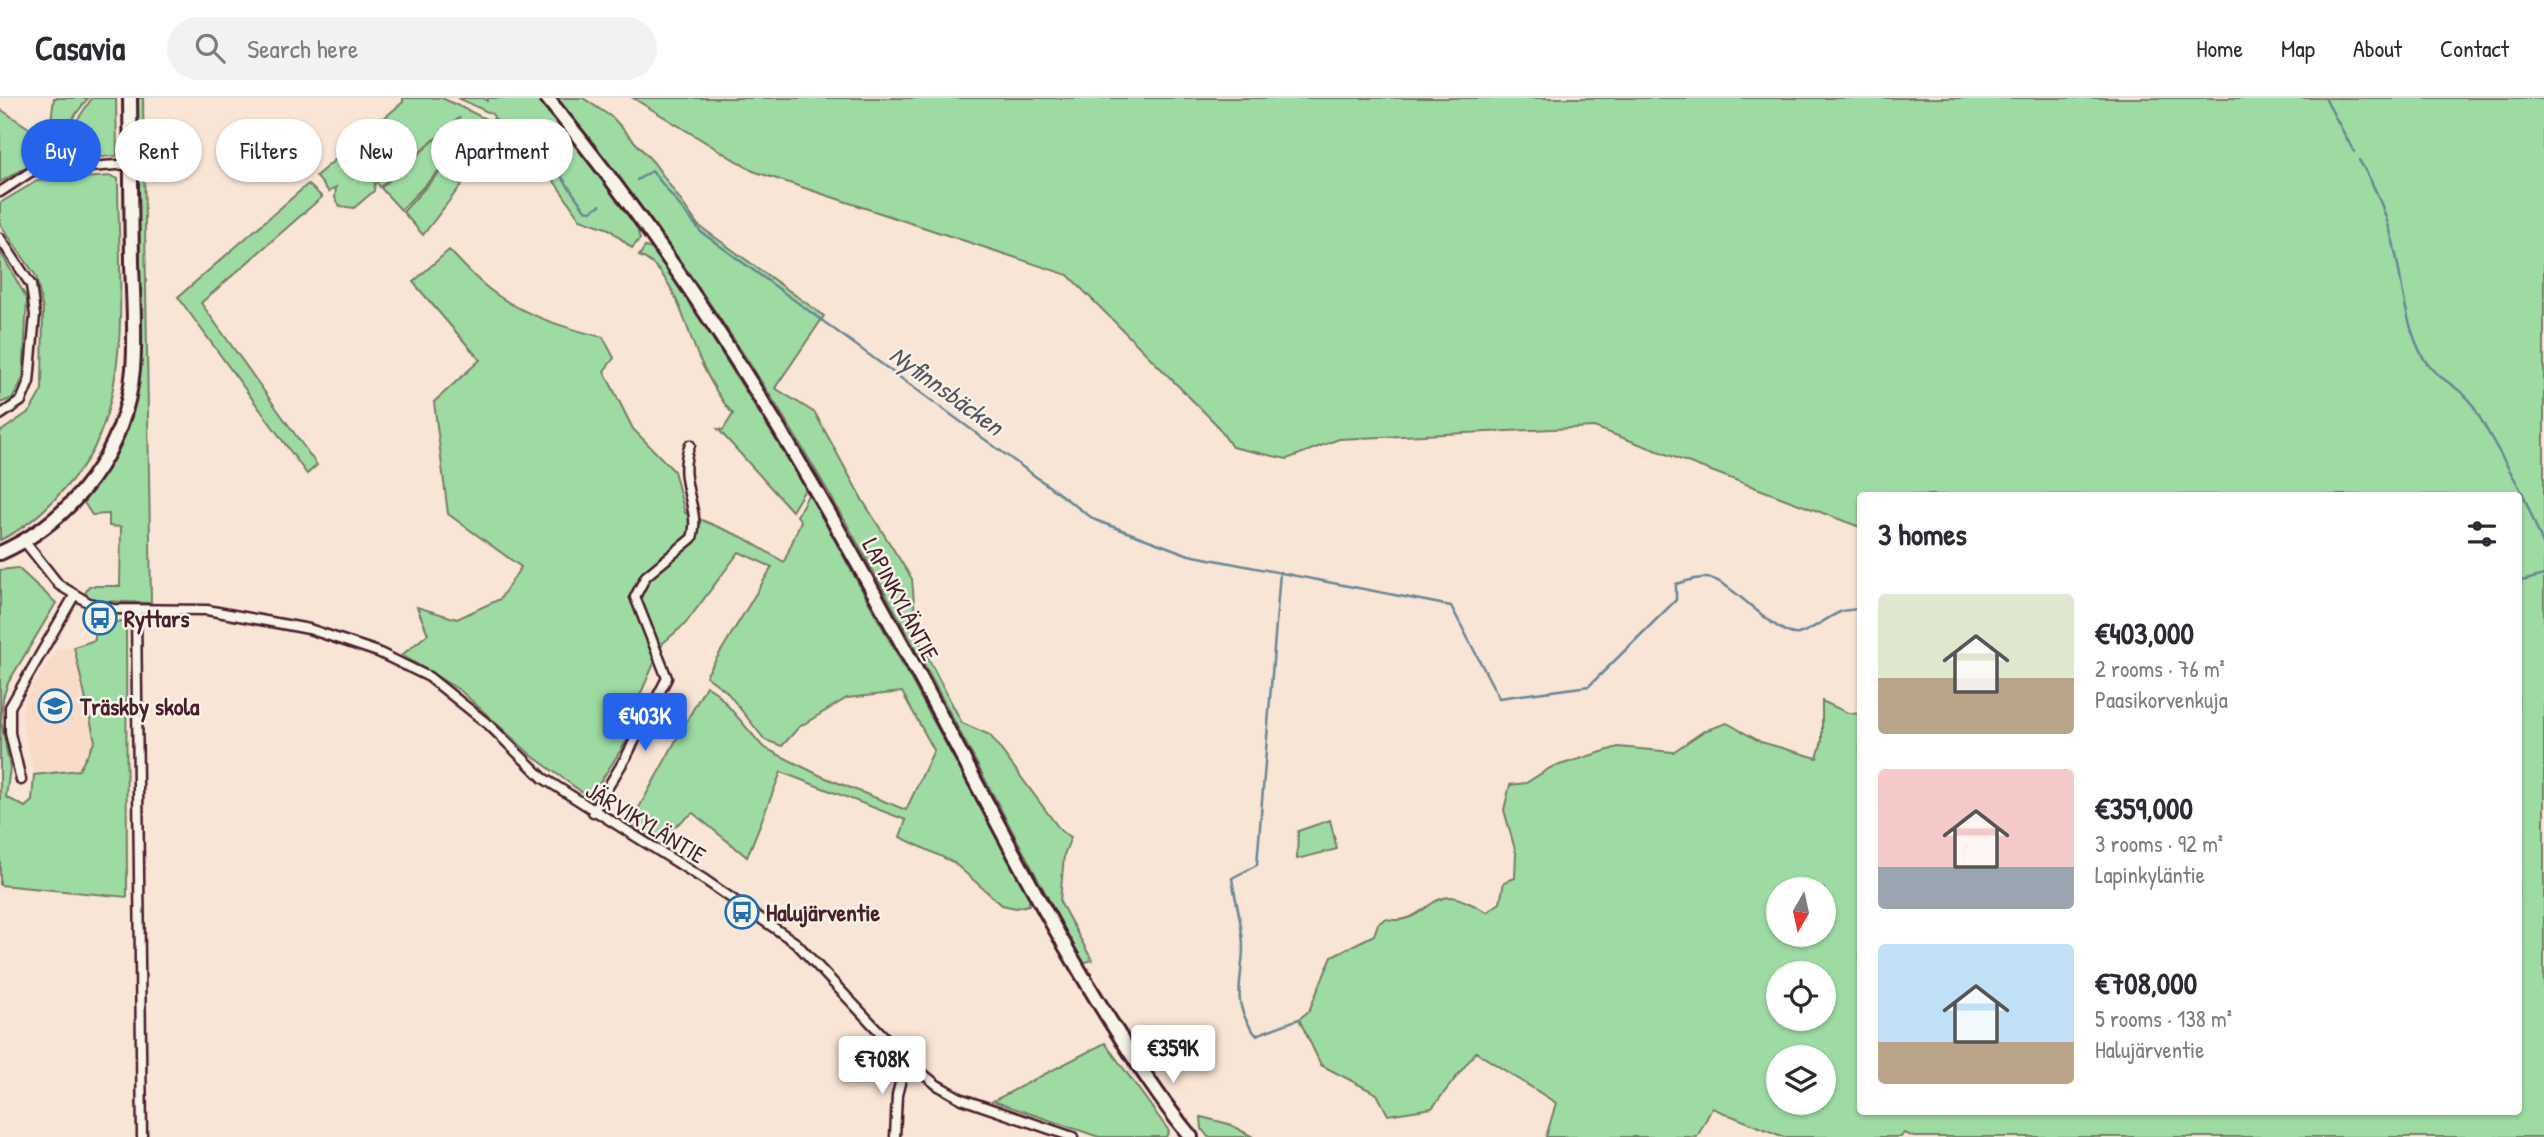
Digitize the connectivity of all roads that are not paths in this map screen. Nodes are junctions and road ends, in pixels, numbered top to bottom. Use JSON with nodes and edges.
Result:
{"nodes":[{"id":1,"x":130,"y":98,"type":"edge"},
{"id":2,"x":547,"y":98,"type":"edge"},
{"id":3,"x":130,"y":119,"type":"edge"},
{"id":4,"x":115,"y":165,"type":"edge"},
{"id":5,"x":131,"y":182,"type":"edge"},
{"id":6,"x":0,"y":192,"type":"edge"},
{"id":7,"x":0,"y":238,"type":"edge"},
{"id":8,"x":0,"y":415,"type":"edge"},
{"id":9,"x":690,"y":445,"type":"dead end"},
{"id":10,"x":25,"y":542,"type":"junction"},
{"id":11,"x":0,"y":553,"type":"edge"},
{"id":12,"x":74,"y":596,"type":"junction"},
{"id":13,"x":136,"y":610,"type":"junction"},
{"id":14,"x":21,"y":780,"type":"dead end"},
{"id":15,"x":593,"y":812,"type":"junction"},
{"id":16,"x":906,"y":1060,"type":"junction"},
{"id":17,"x":142,"y":1137,"type":"edge"},
{"id":18,"x":895,"y":1137,"type":"edge"},
{"id":19,"x":1073,"y":1137,"type":"edge"},
{"id":20,"x":1191,"y":1137,"type":"edge"}],
"edges":[{"from":1,"to":3,"type":"main road"},
{"from":2,"to":20,"type":"main road","name":"LAPINKYLÄNTIE"},
{"from":4,"to":6,"type":"street"},
{"from":5,"to":10,"type":"main road"},
{"from":7,"to":8,"type":"street"},
{"from":9,"to":15,"type":"street"},
{"from":10,"to":11,"type":"main road"},
{"from":10,"to":12,"type":"street","name":"JÄRVIKYLÄNTIE"},
{"from":12,"to":13,"type":"street","name":"JÄRVIKYLÄNTIE"},
{"from":12,"to":14,"type":"street"},
{"from":13,"to":15,"type":"street","name":"JÄRVIKYLÄNTIE"},
{"from":13,"to":17,"type":"street"},
{"from":15,"to":16,"type":"street","name":"JÄRVIKYLÄNTIE"},
{"from":16,"to":18,"type":"street"},
{"from":16,"to":19,"type":"street","name":"JÄRVIKYLÄNTIE"}]}
